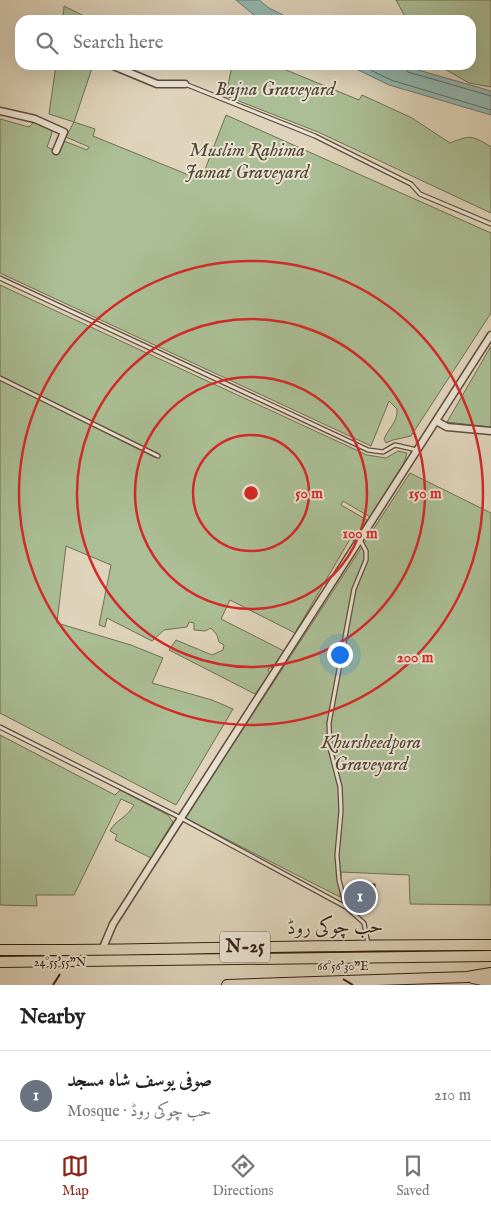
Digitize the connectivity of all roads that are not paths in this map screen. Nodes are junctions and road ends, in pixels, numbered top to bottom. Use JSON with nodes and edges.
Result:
{"nodes":[{"id":1,"x":123,"y":70,"type":"edge"},
{"id":2,"x":185,"y":84,"type":"joint"},
{"id":3,"x":0,"y":111,"type":"edge"},
{"id":4,"x":56,"y":151,"type":"dead end"},
{"id":5,"x":491,"y":224,"type":"edge"},
{"id":6,"x":0,"y":278,"type":"edge"},
{"id":7,"x":490,"y":337,"type":"edge"},
{"id":8,"x":0,"y":378,"type":"edge"},
{"id":9,"x":436,"y":421,"type":"junction"},
{"id":10,"x":491,"y":431,"type":"edge"},
{"id":11,"x":418,"y":450,"type":"junction"},
{"id":12,"x":158,"y":456,"type":"dead end"},
{"id":13,"x":360,"y":539,"type":"junction"},
{"id":14,"x":0,"y":727,"type":"edge"},
{"id":15,"x":180,"y":818,"type":"junction"},
{"id":16,"x":346,"y":907,"type":"junction"},
{"id":17,"x":368,"y":944,"type":"junction"},
{"id":18,"x":491,"y":945,"type":"edge"},
{"id":19,"x":0,"y":950,"type":"edge"},
{"id":20,"x":102,"y":950,"type":"junction"},
{"id":21,"x":491,"y":956,"type":"edge"},
{"id":22,"x":0,"y":962,"type":"edge"},
{"id":23,"x":491,"y":973,"type":"edge"},
{"id":24,"x":467,"y":977,"type":"junction"},
{"id":25,"x":491,"y":982,"type":"edge"},
{"id":26,"x":284,"y":984,"type":"edge"},
{"id":27,"x":227,"y":985,"type":"edge"}],
"edges":[{"from":1,"to":2,"type":"street"},
{"from":2,"to":5,"type":"lane"},
{"from":3,"to":4,"type":"street"},
{"from":6,"to":11,"type":"lane"},
{"from":7,"to":9,"type":"street"},
{"from":8,"to":12,"type":"lane"},
{"from":9,"to":10,"type":"street"},
{"from":9,"to":11,"type":"street"},
{"from":11,"to":13,"type":"street"},
{"from":13,"to":15,"type":"street"},
{"from":13,"to":16,"type":"lane"},
{"from":14,"to":15,"type":"lane"},
{"from":15,"to":16,"type":"lane"},
{"from":15,"to":20,"type":"street"},
{"from":16,"to":17,"type":"lane"},
{"from":17,"to":18,"type":"highway","name":"حب چوکی روڈ","number":"N-25"},
{"from":17,"to":20,"type":"highway","name":"حب چوکی روڈ","number":"N-25"},
{"from":19,"to":20,"type":"highway","name":"حب چوکی روڈ","number":"N-25"},
{"from":21,"to":22,"type":"highway"},
{"from":23,"to":24,"type":"highway"},
{"from":24,"to":25,"type":"highway"},
{"from":24,"to":26,"type":"highway"},
{"from":26,"to":27,"type":"highway"}]}
